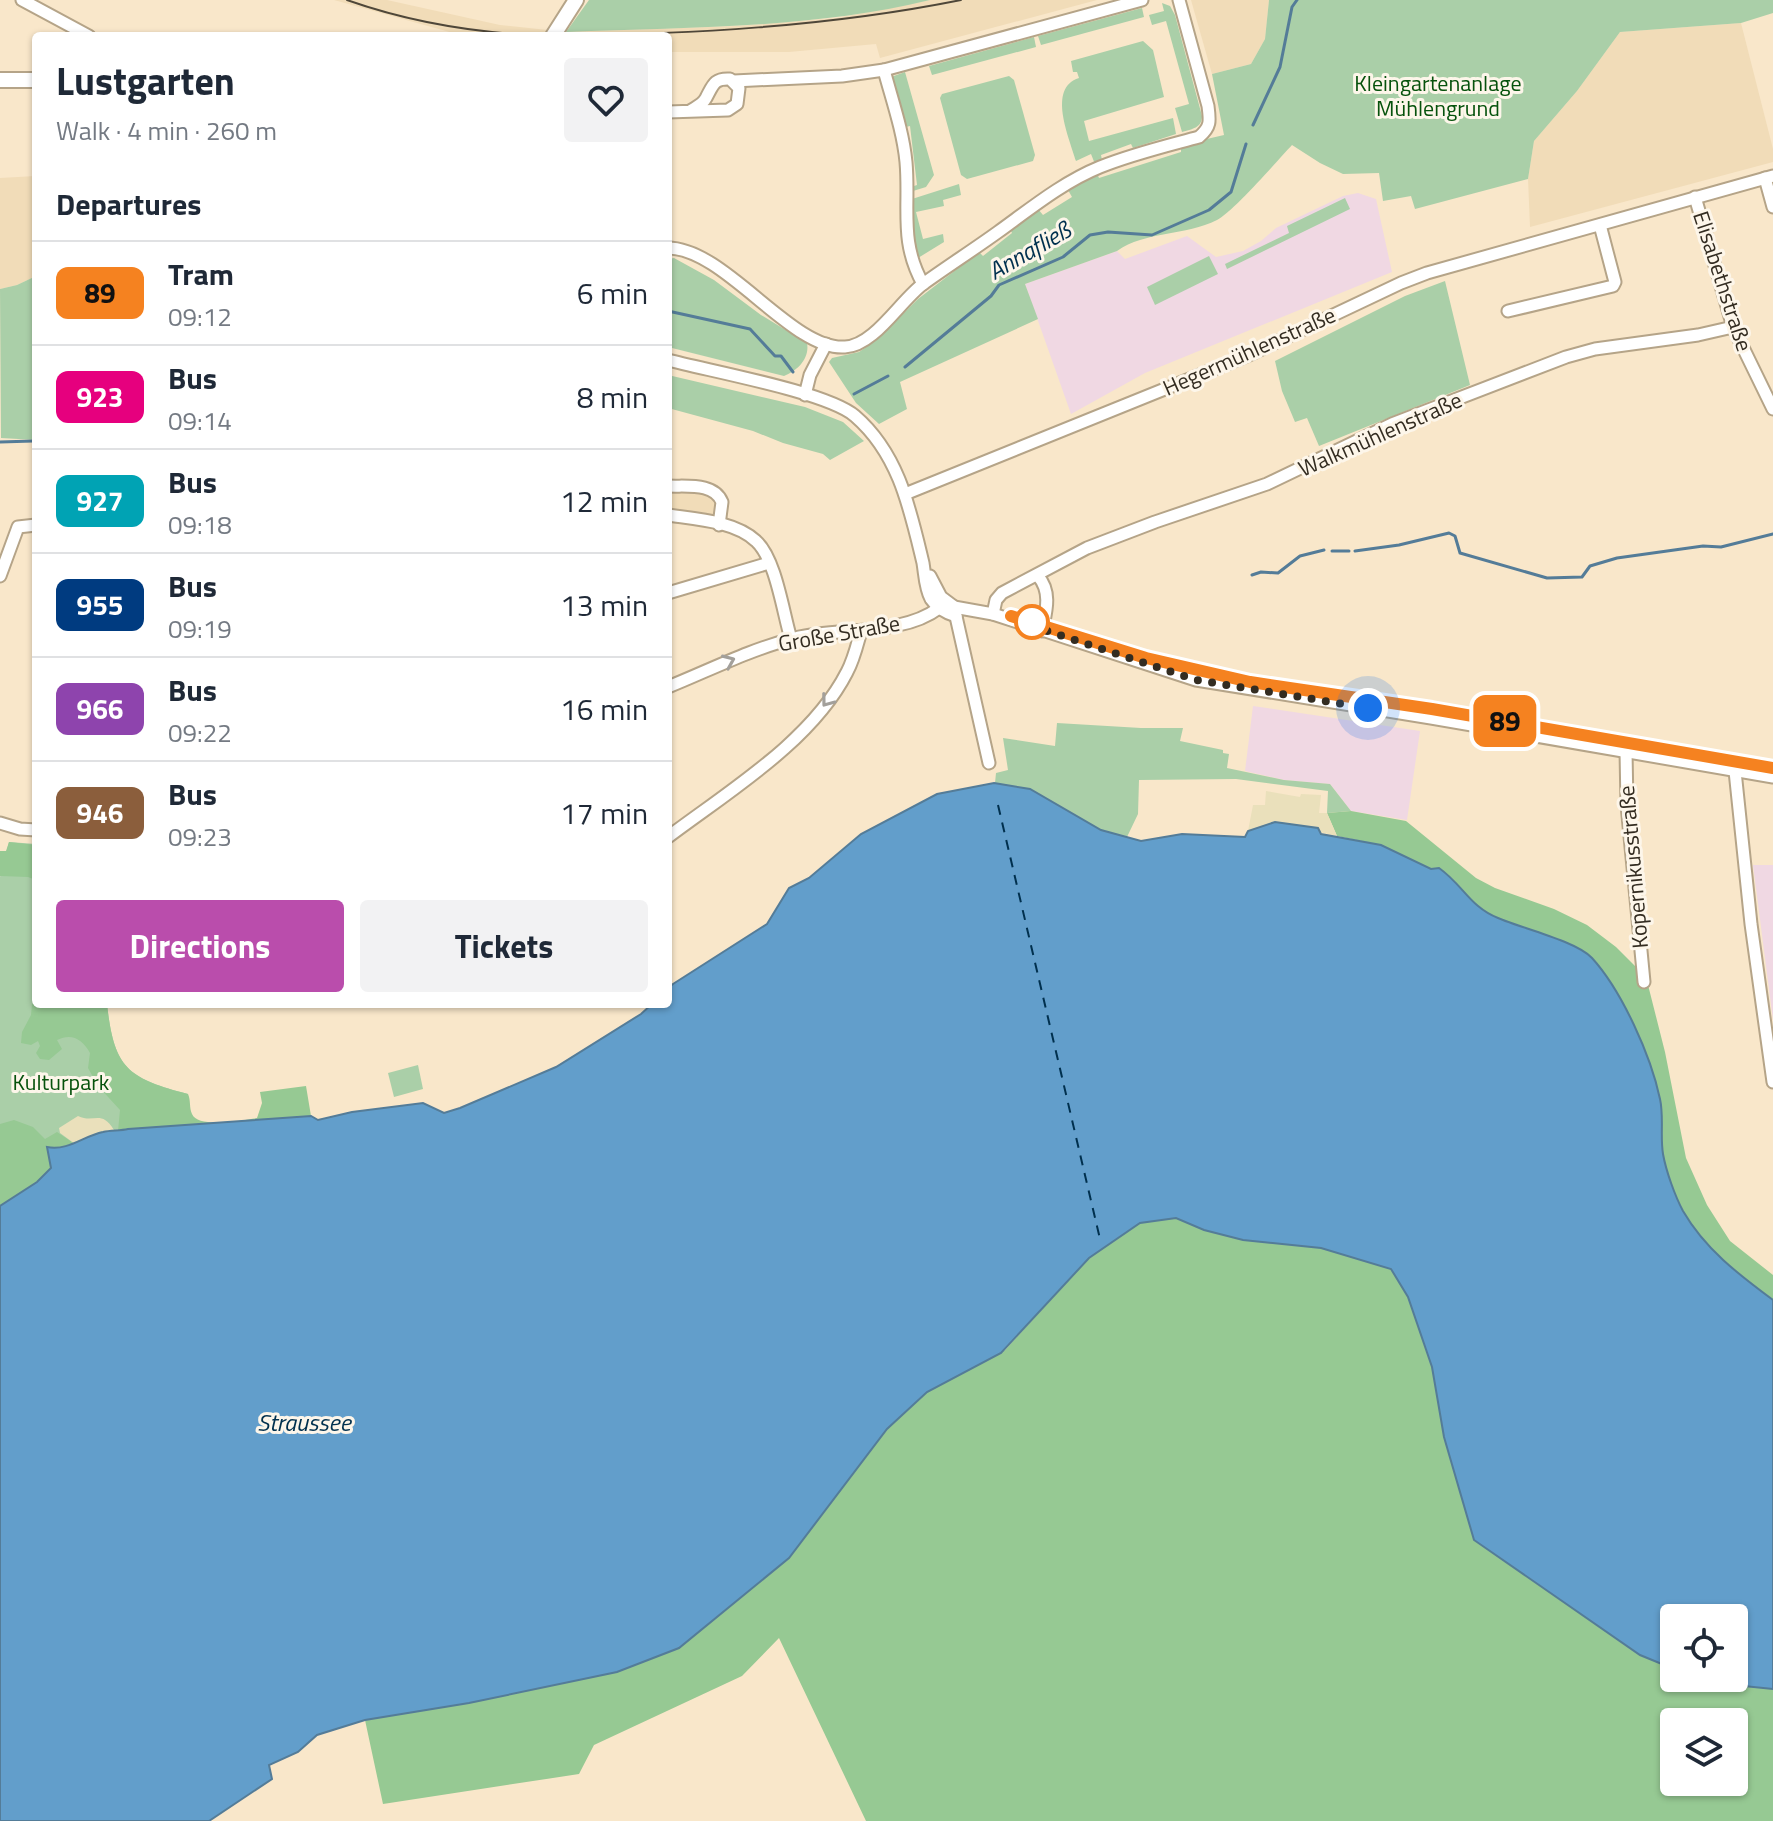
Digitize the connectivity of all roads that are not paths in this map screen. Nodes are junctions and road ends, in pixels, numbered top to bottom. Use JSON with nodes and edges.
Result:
{"nodes":[{"id":1,"x":22,"y":0,"type":"edge"},
{"id":2,"x":576,"y":0,"type":"edge"},
{"id":3,"x":1142,"y":0,"type":"edge"},
{"id":4,"x":1179,"y":0,"type":"edge"},
{"id":5,"x":82,"y":32,"type":"edge"},
{"id":6,"x":556,"y":32,"type":"edge"},
{"id":7,"x":884,"y":70,"type":"junction"},
{"id":8,"x":0,"y":80,"type":"edge"},
{"id":9,"x":32,"y":80,"type":"edge"},
{"id":10,"x":734,"y":81,"type":"junction"},
{"id":11,"x":690,"y":111,"type":"junction"},
{"id":12,"x":672,"y":112,"type":"edge"},
{"id":13,"x":1769,"y":177,"type":"edge"},
{"id":14,"x":1695,"y":197,"type":"junction"},
{"id":15,"x":1773,"y":207,"type":"edge"},
{"id":16,"x":1600,"y":225,"type":"junction"},
{"id":17,"x":672,"y":249,"type":"edge"},
{"id":18,"x":923,"y":284,"type":"junction"},
{"id":19,"x":1508,"y":311,"type":"dead end"},
{"id":20,"x":1733,"y":327,"type":"junction"},
{"id":21,"x":826,"y":344,"type":"junction"},
{"id":22,"x":672,"y":361,"type":"edge"},
{"id":23,"x":805,"y":395,"type":"junction"},
{"id":24,"x":1773,"y":409,"type":"edge"},
{"id":25,"x":672,"y":486,"type":"edge"},
{"id":26,"x":905,"y":494,"type":"junction"},
{"id":27,"x":672,"y":516,"type":"edge"},
{"id":28,"x":32,"y":525,"type":"edge"},
{"id":29,"x":719,"y":525,"type":"junction"},
{"id":30,"x":769,"y":563,"type":"junction"},
{"id":31,"x":923,"y":566,"type":"junction"},
{"id":32,"x":0,"y":576,"type":"edge"},
{"id":33,"x":1038,"y":576,"type":"junction"},
{"id":34,"x":672,"y":592,"type":"edge"},
{"id":35,"x":939,"y":608,"type":"junction"},
{"id":36,"x":955,"y":612,"type":"junction"},
{"id":37,"x":989,"y":613,"type":"junction"},
{"id":38,"x":922,"y":618,"type":"junction"},
{"id":39,"x":861,"y":631,"type":"junction"},
{"id":40,"x":1042,"y":631,"type":"junction"},
{"id":41,"x":791,"y":639,"type":"junction"},
{"id":42,"x":672,"y":685,"type":"edge"},
{"id":43,"x":1626,"y":751,"type":"junction"},
{"id":44,"x":989,"y":763,"type":"dead end"},
{"id":45,"x":1735,"y":771,"type":"junction"},
{"id":46,"x":1773,"y":777,"type":"edge"},
{"id":47,"x":0,"y":823,"type":"edge"},
{"id":48,"x":32,"y":830,"type":"edge"},
{"id":49,"x":672,"y":834,"type":"edge"},
{"id":50,"x":1644,"y":982,"type":"dead end"},
{"id":51,"x":1773,"y":1082,"type":"edge"}],
"edges":[{"from":1,"to":5,"type":"street"},
{"from":2,"to":6,"type":"main road"},
{"from":3,"to":7,"type":"street"},
{"from":4,"to":18,"type":"street"},
{"from":7,"to":10,"type":"street"},
{"from":7,"to":18,"type":"street"},
{"from":8,"to":9,"type":"main road"},
{"from":10,"to":11,"type":"street"},
{"from":10,"to":11,"type":"street"},
{"from":11,"to":12,"type":"street"},
{"from":13,"to":14,"type":"street","name":"Hegermühlenstraße"},
{"from":13,"to":15,"type":"street"},
{"from":14,"to":16,"type":"street","name":"Hegermühlenstraße"},
{"from":14,"to":20,"type":"street","name":"Elisabethstraße"},
{"from":16,"to":19,"type":"street"},
{"from":16,"to":26,"type":"street","name":"Hegermühlenstraße"},
{"from":17,"to":21,"type":"street"},
{"from":18,"to":21,"type":"street"},
{"from":20,"to":24,"type":"street","name":"Elisabethstraße"},
{"from":20,"to":33,"type":"street","name":"Walkmühlenstraße"},
{"from":21,"to":23,"type":"street"},
{"from":22,"to":23,"type":"street"},
{"from":23,"to":26,"type":"street"},
{"from":25,"to":29,"type":"street"},
{"from":26,"to":31,"type":"street"},
{"from":27,"to":29,"type":"street"},
{"from":28,"to":32,"type":"street"},
{"from":29,"to":30,"type":"street"},
{"from":30,"to":34,"type":"street"},
{"from":30,"to":41,"type":"street"},
{"from":31,"to":35,"type":"street"},
{"from":31,"to":36,"type":"street"},
{"from":33,"to":37,"type":"street","name":"Walkmühlenstraße"},
{"from":33,"to":40,"type":"street"},
{"from":35,"to":36,"type":"street"},
{"from":35,"to":38,"type":"street","name":"Große Straße"},
{"from":36,"to":37,"type":"street"},
{"from":36,"to":38,"type":"street","name":"Große Straße"},
{"from":36,"to":44,"type":"street"},
{"from":37,"to":40,"type":"street"},
{"from":38,"to":39,"type":"street","name":"Große Straße"},
{"from":39,"to":41,"type":"street","name":"Große Straße"},
{"from":39,"to":49,"type":"street","one_way":true},
{"from":40,"to":43,"type":"street"},
{"from":42,"to":41,"type":"street","name":"Große Straße","one_way":true},
{"from":43,"to":45,"type":"street"},
{"from":43,"to":50,"type":"street","name":"Kopernikusstraße"},
{"from":45,"to":46,"type":"street"},
{"from":45,"to":51,"type":"street"},
{"from":47,"to":48,"type":"street"}]}
